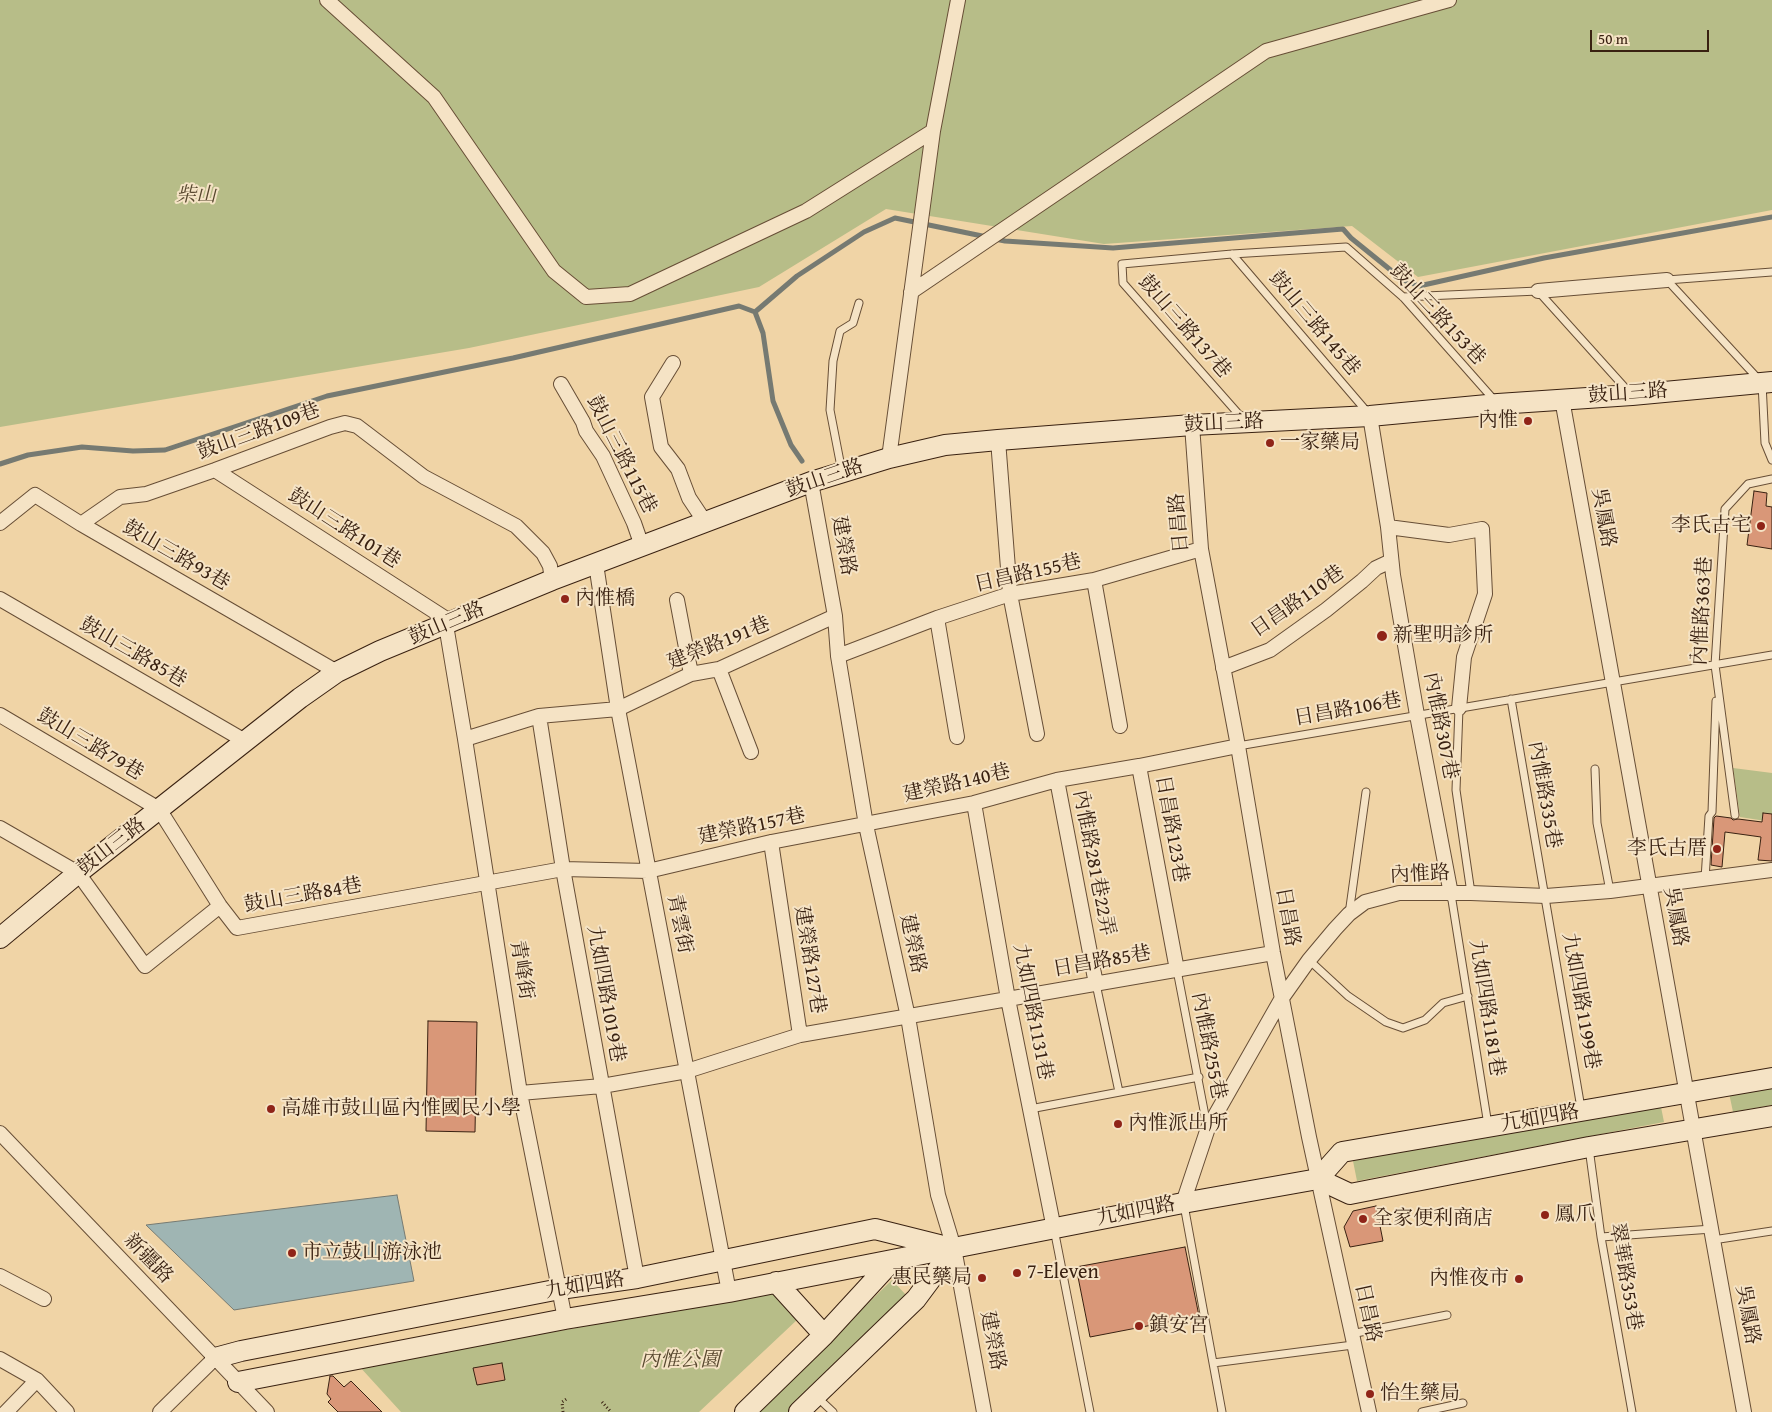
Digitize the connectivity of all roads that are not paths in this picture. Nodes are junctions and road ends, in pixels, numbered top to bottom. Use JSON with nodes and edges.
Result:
{"nodes":[{"id":1,"x":327,"y":0,"type":"edge"},
{"id":2,"x":958,"y":0,"type":"edge"},
{"id":3,"x":1449,"y":0,"type":"edge"},
{"id":4,"x":932,"y":131,"type":"junction"},
{"id":5,"x":1232,"y":254,"type":"junction"},
{"id":6,"x":1772,"y":272,"type":"edge"},
{"id":7,"x":1667,"y":280,"type":"junction"},
{"id":8,"x":1538,"y":291,"type":"junction"},
{"id":9,"x":911,"y":292,"type":"junction"},
{"id":10,"x":1403,"y":297,"type":"junction"},
{"id":11,"x":860,"y":303,"type":"dead end"},
{"id":12,"x":674,"y":363,"type":"dead end"},
{"id":13,"x":1767,"y":383,"type":"edge"},
{"id":14,"x":561,"y":384,"type":"dead end"},
{"id":15,"x":1632,"y":395,"type":"junction"},
{"id":16,"x":1562,"y":399,"type":"junction"},
{"id":17,"x":1498,"y":404,"type":"junction"},
{"id":18,"x":1370,"y":416,"type":"junction"},
{"id":19,"x":1245,"y":422,"type":"junction"},
{"id":20,"x":1192,"y":425,"type":"junction"},
{"id":21,"x":998,"y":440,"type":"junction"},
{"id":22,"x":889,"y":458,"type":"junction"},
{"id":23,"x":1772,"y":460,"type":"edge"},
{"id":24,"x":215,"y":470,"type":"junction"},
{"id":25,"x":842,"y":473,"type":"junction"},
{"id":26,"x":1772,"y":479,"type":"edge"},
{"id":27,"x":812,"y":482,"type":"junction"},
{"id":28,"x":705,"y":522,"type":"junction"},
{"id":29,"x":0,"y":523,"type":"edge"},
{"id":30,"x":81,"y":524,"type":"junction"},
{"id":31,"x":1388,"y":527,"type":"junction"},
{"id":32,"x":642,"y":546,"type":"junction"},
{"id":33,"x":1201,"y":549,"type":"junction"},
{"id":34,"x":1391,"y":561,"type":"junction"},
{"id":35,"x":596,"y":564,"type":"junction"},
{"id":36,"x":552,"y":580,"type":"junction"},
{"id":37,"x":1094,"y":580,"type":"junction"},
{"id":38,"x":1010,"y":594,"type":"junction"},
{"id":39,"x":0,"y":599,"type":"edge"},
{"id":40,"x":677,"y":600,"type":"dead end"},
{"id":41,"x":835,"y":616,"type":"junction"},
{"id":42,"x":938,"y":618,"type":"junction"},
{"id":43,"x":449,"y":623,"type":"junction"},
{"id":44,"x":1772,"y":655,"type":"edge"},
{"id":45,"x":838,"y":656,"type":"junction"},
{"id":46,"x":1715,"y":665,"type":"junction"},
{"id":47,"x":1223,"y":668,"type":"junction"},
{"id":48,"x":719,"y":669,"type":"junction"},
{"id":49,"x":337,"y":672,"type":"junction"},
{"id":50,"x":691,"y":674,"type":"junction"},
{"id":51,"x":1717,"y":682,"type":"junction"},
{"id":52,"x":1613,"y":683,"type":"junction"},
{"id":53,"x":1511,"y":699,"type":"junction"},
{"id":54,"x":1459,"y":708,"type":"junction"},
{"id":55,"x":618,"y":709,"type":"junction"},
{"id":56,"x":0,"y":715,"type":"edge"},
{"id":57,"x":1417,"y":715,"type":"junction"},
{"id":58,"x":539,"y":716,"type":"junction"},
{"id":59,"x":1120,"y":726,"type":"dead end"},
{"id":60,"x":1037,"y":734,"type":"dead end"},
{"id":61,"x":957,"y":736,"type":"dead end"},
{"id":62,"x":465,"y":739,"type":"junction"},
{"id":63,"x":245,"y":741,"type":"junction"},
{"id":64,"x":1238,"y":746,"type":"junction"},
{"id":65,"x":751,"y":752,"type":"dead end"},
{"id":66,"x":1714,"y":761,"type":"junction"},
{"id":67,"x":1728,"y":761,"type":"junction"},
{"id":68,"x":1139,"y":766,"type":"junction"},
{"id":69,"x":1595,"y":769,"type":"dead end"},
{"id":70,"x":1057,"y":780,"type":"junction"},
{"id":71,"x":1366,"y":792,"type":"dead end"},
{"id":72,"x":974,"y":803,"type":"junction"},
{"id":73,"x":159,"y":810,"type":"junction"},
{"id":74,"x":1736,"y":815,"type":"dead end"},
{"id":75,"x":866,"y":825,"type":"junction"},
{"id":76,"x":0,"y":828,"type":"edge"},
{"id":77,"x":771,"y":842,"type":"junction"},
{"id":78,"x":562,"y":869,"type":"junction"},
{"id":79,"x":1772,"y":870,"type":"edge"},
{"id":80,"x":648,"y":871,"type":"junction"},
{"id":81,"x":78,"y":873,"type":"junction"},
{"id":82,"x":1705,"y":879,"type":"junction"},
{"id":83,"x":487,"y":884,"type":"junction"},
{"id":84,"x":1649,"y":886,"type":"junction"},
{"id":85,"x":1610,"y":892,"type":"junction"},
{"id":86,"x":1472,"y":893,"type":"junction"},
{"id":87,"x":1451,"y":894,"type":"junction"},
{"id":88,"x":1546,"y":896,"type":"junction"},
{"id":89,"x":220,"y":906,"type":"junction"},
{"id":90,"x":1349,"y":914,"type":"junction"},
{"id":91,"x":0,"y":938,"type":"edge"},
{"id":92,"x":1273,"y":953,"type":"junction"},
{"id":93,"x":1309,"y":960,"type":"junction"},
{"id":94,"x":1176,"y":970,"type":"junction"},
{"id":95,"x":1096,"y":984,"type":"junction"},
{"id":96,"x":1468,"y":996,"type":"junction"},
{"id":97,"x":1282,"y":998,"type":"junction"},
{"id":98,"x":1008,"y":999,"type":"junction"},
{"id":99,"x":908,"y":1016,"type":"junction"},
{"id":100,"x":800,"y":1035,"type":"junction"},
{"id":101,"x":687,"y":1071,"type":"junction"},
{"id":102,"x":1199,"y":1077,"type":"junction"},
{"id":103,"x":1772,"y":1078,"type":"edge"},
{"id":104,"x":602,"y":1086,"type":"junction"},
{"id":105,"x":1119,"y":1092,"type":"junction"},
{"id":106,"x":520,"y":1093,"type":"junction"},
{"id":107,"x":1687,"y":1094,"type":"junction"},
{"id":108,"x":1030,"y":1109,"type":"junction"},
{"id":109,"x":1582,"y":1112,"type":"junction"},
{"id":110,"x":1772,"y":1116,"type":"edge"},
{"id":111,"x":1208,"y":1128,"type":"junction"},
{"id":112,"x":1489,"y":1128,"type":"junction"},
{"id":113,"x":1693,"y":1129,"type":"junction"},
{"id":114,"x":0,"y":1132,"type":"edge"},
{"id":115,"x":6,"y":1144,"type":"edge"},
{"id":116,"x":1589,"y":1147,"type":"junction"},
{"id":117,"x":1318,"y":1179,"type":"junction"},
{"id":118,"x":1183,"y":1203,"type":"junction"},
{"id":119,"x":1054,"y":1229,"type":"junction"},
{"id":120,"x":1772,"y":1231,"type":"edge"},
{"id":121,"x":1712,"y":1235,"type":"junction"},
{"id":122,"x":1601,"y":1237,"type":"junction"},
{"id":123,"x":954,"y":1248,"type":"junction"},
{"id":124,"x":724,"y":1260,"type":"junction"},
{"id":125,"x":893,"y":1260,"type":"junction"},
{"id":126,"x":0,"y":1276,"type":"edge"},
{"id":127,"x":637,"y":1278,"type":"junction"},
{"id":128,"x":776,"y":1282,"type":"junction"},
{"id":129,"x":560,"y":1290,"type":"junction"},
{"id":130,"x":729,"y":1292,"type":"junction"},
{"id":131,"x":44,"y":1299,"type":"dead end"},
{"id":132,"x":1447,"y":1315,"type":"dead end"},
{"id":133,"x":565,"y":1319,"type":"junction"},
{"id":134,"x":824,"y":1334,"type":"junction"},
{"id":135,"x":1352,"y":1339,"type":"junction"},
{"id":136,"x":215,"y":1358,"type":"junction"},
{"id":137,"x":0,"y":1359,"type":"edge"},
{"id":138,"x":1213,"y":1362,"type":"junction"},
{"id":139,"x":37,"y":1380,"type":"junction"},
{"id":140,"x":238,"y":1382,"type":"junction"},
{"id":141,"x":816,"y":1395,"type":"junction"},
{"id":142,"x":1463,"y":1403,"type":"dead end"},
{"id":143,"x":6,"y":1412,"type":"edge"},
{"id":144,"x":67,"y":1412,"type":"edge"},
{"id":145,"x":160,"y":1412,"type":"edge"},
{"id":146,"x":267,"y":1412,"type":"edge"},
{"id":147,"x":745,"y":1412,"type":"edge"},
{"id":148,"x":799,"y":1412,"type":"edge"},
{"id":149,"x":833,"y":1412,"type":"edge"},
{"id":150,"x":984,"y":1412,"type":"edge"},
{"id":151,"x":1090,"y":1412,"type":"edge"},
{"id":152,"x":1222,"y":1412,"type":"edge"},
{"id":153,"x":1369,"y":1412,"type":"edge"},
{"id":154,"x":1422,"y":1412,"type":"edge"},
{"id":155,"x":1632,"y":1412,"type":"edge"},
{"id":156,"x":1744,"y":1412,"type":"edge"}],
"edges":[{"from":1,"to":4,"type":"street"},
{"from":2,"to":4,"type":"street"},
{"from":3,"to":9,"type":"street"},
{"from":4,"to":9,"type":"street"},
{"from":5,"to":10,"type":"lane","name":"鼓山三路153巷"},
{"from":5,"to":18,"type":"lane","name":"鼓山三路145巷"},
{"from":5,"to":19,"type":"lane","name":"鼓山三路137巷"},
{"from":6,"to":7,"type":"lane"},
{"from":7,"to":8,"type":"street"},
{"from":7,"to":13,"type":"lane"},
{"from":8,"to":10,"type":"lane"},
{"from":8,"to":15,"type":"lane"},
{"from":9,"to":22,"type":"street"},
{"from":10,"to":17,"type":"lane","name":"鼓山三路153巷"},
{"from":11,"to":25,"type":"lane"},
{"from":12,"to":28,"type":"street"},
{"from":13,"to":15,"type":"street","name":"鼓山三路"},
{"from":13,"to":23,"type":"lane"},
{"from":14,"to":32,"type":"street","name":"鼓山三路115巷"},
{"from":15,"to":16,"type":"street","name":"鼓山三路"},
{"from":16,"to":17,"type":"street","name":"鼓山三路"},
{"from":16,"to":52,"type":"street","name":"吳鳳路"},
{"from":17,"to":18,"type":"street","name":"鼓山三路"},
{"from":18,"to":19,"type":"street","name":"鼓山三路"},
{"from":18,"to":31,"type":"street","name":"內惟路307巷"},
{"from":19,"to":20,"type":"street","name":"鼓山三路"},
{"from":20,"to":21,"type":"street","name":"鼓山三路"},
{"from":20,"to":33,"type":"street","name":"日昌路"},
{"from":21,"to":22,"type":"street","name":"鼓山三路"},
{"from":21,"to":38,"type":"street"},
{"from":22,"to":25,"type":"street","name":"鼓山三路"},
{"from":24,"to":30,"type":"street","name":"鼓山三路109巷"},
{"from":24,"to":36,"type":"street","name":"鼓山三路109巷"},
{"from":24,"to":43,"type":"street","name":"鼓山三路101巷"},
{"from":25,"to":27,"type":"street","name":"鼓山三路"},
{"from":26,"to":46,"type":"lane","name":"內惟路363巷"},
{"from":27,"to":28,"type":"street","name":"鼓山三路"},
{"from":27,"to":41,"type":"street","name":"建榮路"},
{"from":28,"to":32,"type":"street","name":"鼓山三路"},
{"from":29,"to":30,"type":"street","name":"鼓山三路93巷"},
{"from":30,"to":49,"type":"street","name":"鼓山三路93巷"},
{"from":31,"to":34,"type":"street","name":"內惟路307巷"},
{"from":31,"to":54,"type":"street"},
{"from":32,"to":35,"type":"street","name":"鼓山三路"},
{"from":33,"to":37,"type":"street","name":"日昌路155巷"},
{"from":33,"to":47,"type":"street","name":"日昌路"},
{"from":34,"to":47,"type":"street","name":"日昌路110巷"},
{"from":34,"to":57,"type":"street","name":"內惟路307巷"},
{"from":35,"to":36,"type":"street","name":"鼓山三路"},
{"from":35,"to":55,"type":"street","name":"青雲街"},
{"from":36,"to":43,"type":"street","name":"鼓山三路"},
{"from":37,"to":38,"type":"street","name":"日昌路155巷"},
{"from":37,"to":59,"type":"street"},
{"from":38,"to":42,"type":"street","name":"日昌路155巷"},
{"from":38,"to":60,"type":"street"},
{"from":39,"to":63,"type":"street","name":"鼓山三路85巷"},
{"from":40,"to":50,"type":"street"},
{"from":41,"to":45,"type":"street","name":"建榮路"},
{"from":41,"to":48,"type":"street","name":"建榮路191巷"},
{"from":42,"to":45,"type":"street","name":"日昌路155巷"},
{"from":42,"to":61,"type":"street"},
{"from":43,"to":49,"type":"street","name":"鼓山三路"},
{"from":43,"to":62,"type":"street","name":"青峰街"},
{"from":44,"to":46,"type":"lane","name":"日昌路106巷"},
{"from":45,"to":75,"type":"street","name":"建榮路"},
{"from":46,"to":51,"type":"lane","name":"內惟路363巷"},
{"from":46,"to":52,"type":"lane","name":"日昌路106巷"},
{"from":47,"to":64,"type":"street","name":"日昌路"},
{"from":48,"to":50,"type":"street","name":"建榮路191巷"},
{"from":48,"to":65,"type":"street"},
{"from":49,"to":63,"type":"street","name":"鼓山三路"},
{"from":50,"to":55,"type":"street","name":"建榮路191巷"},
{"from":51,"to":66,"type":"lane","name":"內惟路363巷"},
{"from":51,"to":67,"type":"lane","name":"內惟路363巷"},
{"from":52,"to":53,"type":"lane","name":"日昌路106巷"},
{"from":52,"to":84,"type":"street","name":"吳鳳路"},
{"from":53,"to":54,"type":"lane","name":"日昌路106巷"},
{"from":53,"to":88,"type":"lane","name":"內惟路335巷"},
{"from":54,"to":57,"type":"lane","name":"日昌路106巷"},
{"from":54,"to":86,"type":"lane"},
{"from":55,"to":58,"type":"street"},
{"from":55,"to":80,"type":"street","name":"青雲街"},
{"from":56,"to":73,"type":"street","name":"鼓山三路79巷"},
{"from":57,"to":64,"type":"lane","name":"日昌路106巷"},
{"from":57,"to":87,"type":"street","name":"內惟路307巷"},
{"from":58,"to":62,"type":"street"},
{"from":58,"to":78,"type":"street","name":"九如四路1019巷"},
{"from":62,"to":83,"type":"street","name":"青峰街"},
{"from":63,"to":73,"type":"street","name":"鼓山三路"},
{"from":64,"to":68,"type":"street","name":"日昌路123巷"},
{"from":64,"to":92,"type":"street","name":"日昌路"},
{"from":66,"to":67,"type":"lane"},
{"from":66,"to":82,"type":"lane","name":"內惟路363巷"},
{"from":67,"to":74,"type":"lane","name":"內惟路363巷"},
{"from":68,"to":70,"type":"street","name":"建榮路140巷"},
{"from":68,"to":94,"type":"street","name":"日昌路123巷"},
{"from":69,"to":85,"type":"lane"},
{"from":70,"to":72,"type":"street","name":"建榮路140巷"},
{"from":70,"to":95,"type":"street","name":"內惟路281巷22弄"},
{"from":71,"to":90,"type":"lane"},
{"from":72,"to":75,"type":"street","name":"建榮路140巷"},
{"from":72,"to":98,"type":"street","name":"九如四路1131巷"},
{"from":73,"to":81,"type":"street","name":"鼓山三路"},
{"from":73,"to":89,"type":"street","name":"鼓山三路84巷"},
{"from":75,"to":77,"type":"street","name":"建榮路157巷"},
{"from":75,"to":99,"type":"street","name":"建榮路"},
{"from":76,"to":81,"type":"street"},
{"from":77,"to":80,"type":"street","name":"建榮路157巷"},
{"from":77,"to":100,"type":"street","name":"建榮路127巷"},
{"from":78,"to":80,"type":"street","name":"建榮路157巷"},
{"from":78,"to":83,"type":"street","name":"建榮路157巷"},
{"from":78,"to":104,"type":"street","name":"九如四路1019巷"},
{"from":79,"to":82,"type":"street","name":"內惟路"},
{"from":80,"to":101,"type":"street","name":"青雲街"},
{"from":81,"to":89,"type":"street"},
{"from":81,"to":91,"type":"street","name":"鼓山三路"},
{"from":82,"to":84,"type":"street","name":"內惟路"},
{"from":83,"to":89,"type":"street","name":"鼓山三路84巷"},
{"from":83,"to":106,"type":"street","name":"青峰街"},
{"from":84,"to":85,"type":"street","name":"內惟路"},
{"from":84,"to":107,"type":"street","name":"吳鳳路"},
{"from":85,"to":88,"type":"street","name":"內惟路"},
{"from":86,"to":87,"type":"street","name":"內惟路"},
{"from":86,"to":88,"type":"street","name":"內惟路"},
{"from":87,"to":90,"type":"street","name":"內惟路"},
{"from":87,"to":96,"type":"lane","name":"九如四路1181巷"},
{"from":88,"to":109,"type":"lane","name":"九如四路1199巷"},
{"from":90,"to":93,"type":"street","name":"內惟路"},
{"from":92,"to":94,"type":"street","name":"日昌路85巷"},
{"from":92,"to":97,"type":"street","name":"日昌路"},
{"from":93,"to":96,"type":"lane"},
{"from":93,"to":97,"type":"street","name":"內惟路"},
{"from":94,"to":95,"type":"street","name":"日昌路85巷"},
{"from":94,"to":102,"type":"lane","name":"內惟路255巷"},
{"from":95,"to":98,"type":"street","name":"日昌路85巷"},
{"from":95,"to":105,"type":"lane"},
{"from":96,"to":112,"type":"lane","name":"九如四路1181巷"},
{"from":97,"to":111,"type":"street","name":"內惟路"},
{"from":97,"to":117,"type":"street","name":"日昌路"},
{"from":98,"to":99,"type":"street","name":"日昌路85巷"},
{"from":98,"to":108,"type":"street","name":"九如四路1131巷"},
{"from":99,"to":100,"type":"street","name":"建榮路127巷"},
{"from":99,"to":123,"type":"street","name":"建榮路"},
{"from":100,"to":101,"type":"street"},
{"from":101,"to":104,"type":"street"},
{"from":101,"to":124,"type":"street","name":"青雲街"},
{"from":102,"to":105,"type":"lane"},
{"from":102,"to":111,"type":"lane","name":"內惟路255巷"},
{"from":103,"to":107,"type":"street","name":"九如四路"},
{"from":104,"to":106,"type":"street"},
{"from":104,"to":127,"type":"street","name":"九如四路1019巷"},
{"from":105,"to":108,"type":"lane"},
{"from":106,"to":129,"type":"street","name":"青峰街"},
{"from":107,"to":109,"type":"street","name":"九如四路"},
{"from":107,"to":113,"type":"street","name":"吳鳳路"},
{"from":108,"to":119,"type":"street","name":"九如四路1131巷"},
{"from":109,"to":112,"type":"street","name":"九如四路"},
{"from":110,"to":113,"type":"street","name":"九如四路"},
{"from":111,"to":118,"type":"street","name":"內惟路"},
{"from":112,"to":117,"type":"street","name":"九如四路"},
{"from":113,"to":116,"type":"street","name":"九如四路"},
{"from":113,"to":121,"type":"street","name":"吳鳳路"},
{"from":114,"to":115,"type":"street","name":"新疆路"},
{"from":115,"to":136,"type":"street","name":"新疆路"},
{"from":116,"to":117,"type":"street","name":"九如四路"},
{"from":116,"to":122,"type":"lane","name":"翠華路353巷"},
{"from":117,"to":118,"type":"street","name":"九如四路"},
{"from":117,"to":135,"type":"street","name":"日昌路"},
{"from":118,"to":119,"type":"street","name":"九如四路"},
{"from":118,"to":138,"type":"lane"},
{"from":119,"to":123,"type":"street","name":"九如四路"},
{"from":119,"to":151,"type":"lane"},
{"from":120,"to":121,"type":"lane"},
{"from":121,"to":122,"type":"lane"},
{"from":121,"to":156,"type":"street","name":"吳鳳路"},
{"from":122,"to":155,"type":"lane","name":"翠華路353巷"},
{"from":123,"to":124,"type":"street","name":"九如四路"},
{"from":123,"to":125,"type":"street","name":"九如四路"},
{"from":123,"to":141,"type":"street"},
{"from":123,"to":150,"type":"street","name":"建榮路"},
{"from":124,"to":127,"type":"street","name":"九如四路"},
{"from":124,"to":130,"type":"street","name":"青雲街"},
{"from":125,"to":128,"type":"street","name":"九如四路"},
{"from":125,"to":134,"type":"street"},
{"from":126,"to":131,"type":"street"},
{"from":127,"to":129,"type":"street","name":"九如四路"},
{"from":128,"to":130,"type":"street","name":"九如四路"},
{"from":128,"to":134,"type":"street"},
{"from":129,"to":133,"type":"street","name":"青峰街"},
{"from":129,"to":136,"type":"street","name":"九如四路"},
{"from":130,"to":133,"type":"street","name":"九如四路"},
{"from":132,"to":135,"type":"lane"},
{"from":133,"to":140,"type":"street","name":"九如四路"},
{"from":134,"to":147,"type":"street"},
{"from":135,"to":138,"type":"lane"},
{"from":135,"to":153,"type":"street","name":"日昌路"},
{"from":136,"to":140,"type":"street","name":"新疆路"},
{"from":136,"to":145,"type":"street"},
{"from":137,"to":139,"type":"street"},
{"from":138,"to":152,"type":"lane"},
{"from":139,"to":143,"type":"street"},
{"from":139,"to":144,"type":"street"},
{"from":140,"to":146,"type":"street","name":"新疆路"},
{"from":141,"to":148,"type":"street"},
{"from":141,"to":149,"type":"lane"},
{"from":142,"to":154,"type":"lane"}]}
